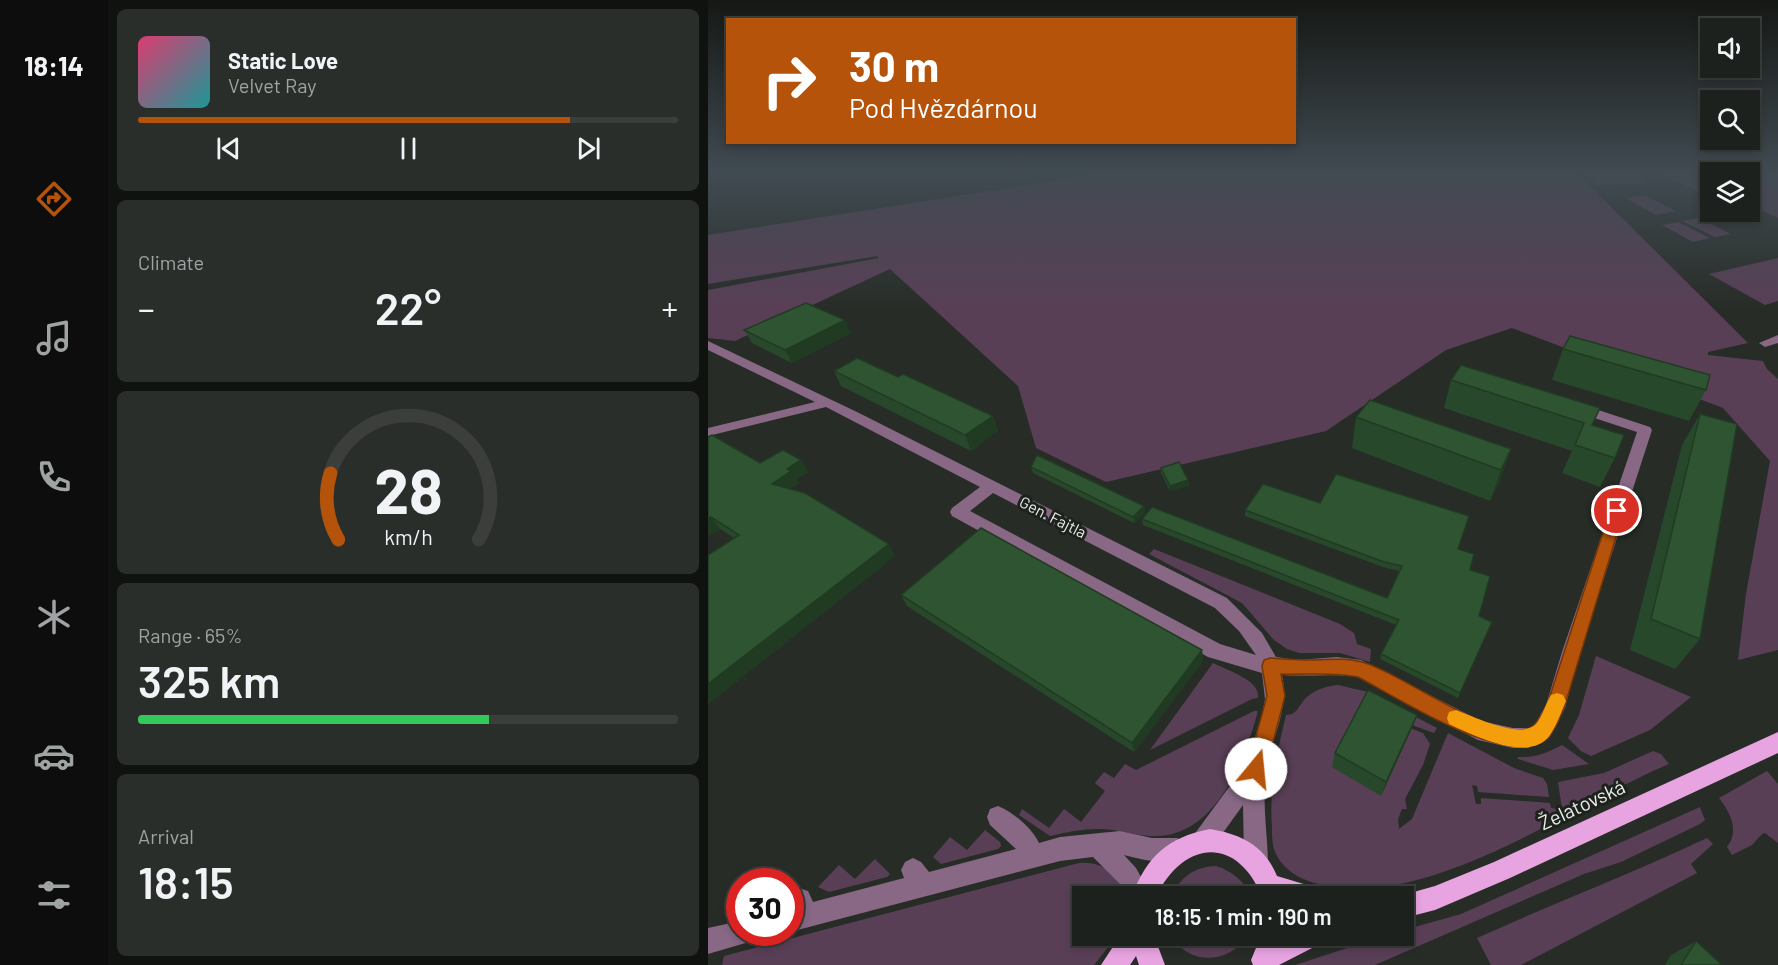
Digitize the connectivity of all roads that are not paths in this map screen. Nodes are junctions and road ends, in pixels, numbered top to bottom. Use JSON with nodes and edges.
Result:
{"nodes":[{"id":1,"x":1778,"y":339,"type":"edge"},
{"id":2,"x":1765,"y":343,"type":"dead end"},
{"id":3,"x":708,"y":345,"type":"edge"},
{"id":4,"x":1557,"y":402,"type":"edge"},
{"id":5,"x":828,"y":403,"type":"junction"},
{"id":6,"x":708,"y":432,"type":"edge"},
{"id":7,"x":992,"y":486,"type":"junction"},
{"id":8,"x":1270,"y":666,"type":"junction"},
{"id":9,"x":1778,"y":742,"type":"edge"},
{"id":10,"x":1256,"y":769,"type":"junction"},
{"id":11,"x":998,"y":817,"type":"dead end"},
{"id":12,"x":1204,"y":840,"type":"junction"},
{"id":13,"x":1098,"y":846,"type":"junction"},
{"id":14,"x":1177,"y":850,"type":"junction"},
{"id":15,"x":1029,"y":858,"type":"junction"},
{"id":16,"x":1257,"y":861,"type":"junction"},
{"id":17,"x":1134,"y":886,"type":"edge"},
{"id":18,"x":1147,"y":886,"type":"edge"},
{"id":19,"x":1270,"y":886,"type":"edge"},
{"id":20,"x":1414,"y":903,"type":"edge"},
{"id":21,"x":804,"y":910,"type":"edge"},
{"id":22,"x":726,"y":936,"type":"edge"},
{"id":23,"x":708,"y":941,"type":"edge"},
{"id":24,"x":1128,"y":946,"type":"edge"},
{"id":25,"x":1144,"y":946,"type":"edge"},
{"id":26,"x":1283,"y":946,"type":"edge"},
{"id":27,"x":1267,"y":953,"type":"edge"},
{"id":28,"x":1114,"y":965,"type":"edge"},
{"id":29,"x":1152,"y":965,"type":"edge"}],
"edges":[{"from":1,"to":2,"type":"street"},
{"from":3,"to":5,"type":"street","name":"Gen. Fajtla"},
{"from":4,"to":8,"type":"street"},
{"from":5,"to":6,"type":"street"},
{"from":5,"to":7,"type":"street","name":"Gen. Fajtla"},
{"from":7,"to":8,"type":"street","name":"Gen. Fajtla"},
{"from":7,"to":8,"type":"street"},
{"from":8,"to":10,"type":"street","name":"Gen. Fajtla"},
{"from":9,"to":20,"type":"main road","name":"Želatovská"},
{"from":10,"to":12,"type":"street","name":"Gen. Fajtla"},
{"from":10,"to":16,"type":"street","name":"Gen. Fajtla"},
{"from":11,"to":15,"type":"street"},
{"from":12,"to":14,"type":"main road"},
{"from":12,"to":16,"type":"main road"},
{"from":13,"to":14,"type":"street"},
{"from":13,"to":15,"type":"street"},
{"from":13,"to":17,"type":"street"},
{"from":14,"to":18,"type":"main road"},
{"from":15,"to":21,"type":"street"},
{"from":16,"to":19,"type":"main road"},
{"from":22,"to":23,"type":"street"},
{"from":24,"to":28,"type":"main road"},
{"from":25,"to":29,"type":"main road"},
{"from":26,"to":27,"type":"main road"}]}
